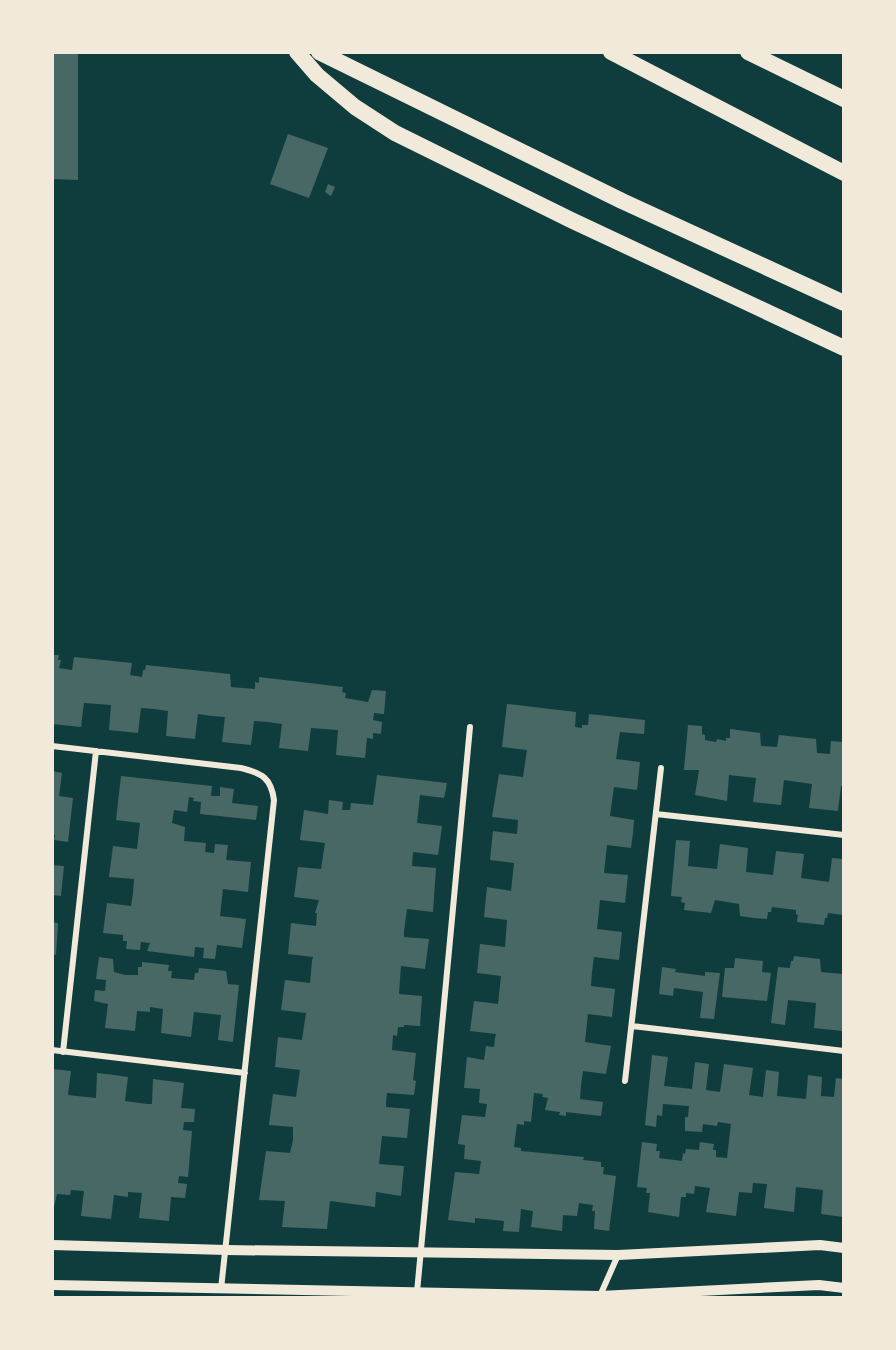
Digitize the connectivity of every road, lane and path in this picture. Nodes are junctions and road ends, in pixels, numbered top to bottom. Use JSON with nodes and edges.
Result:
{"nodes":[{"id":1,"x":297,"y":52,"type":"edge"},
{"id":2,"x":319,"y":52,"type":"edge"},
{"id":3,"x":611,"y":52,"type":"edge"},
{"id":4,"x":748,"y":52,"type":"edge"},
{"id":5,"x":843,"y":99,"type":"edge"},
{"id":6,"x":843,"y":173,"type":"edge"},
{"id":7,"x":843,"y":303,"type":"edge"},
{"id":8,"x":843,"y":348,"type":"edge"},
{"id":9,"x":470,"y":727,"type":"dead end"},
{"id":10,"x":52,"y":746,"type":"edge"},
{"id":11,"x":96,"y":751,"type":"junction"},
{"id":12,"x":661,"y":768,"type":"dead end"},
{"id":13,"x":656,"y":814,"type":"junction"},
{"id":14,"x":843,"y":835,"type":"edge"},
{"id":15,"x":632,"y":1026,"type":"junction"},
{"id":16,"x":52,"y":1050,"type":"edge"},
{"id":17,"x":843,"y":1051,"type":"edge"},
{"id":18,"x":63,"y":1052,"type":"junction"},
{"id":19,"x":245,"y":1073,"type":"junction"},
{"id":20,"x":625,"y":1081,"type":"dead end"},
{"id":21,"x":52,"y":1245,"type":"edge"},
{"id":22,"x":843,"y":1248,"type":"edge"},
{"id":23,"x":226,"y":1250,"type":"junction"},
{"id":24,"x":421,"y":1253,"type":"junction"},
{"id":25,"x":618,"y":1255,"type":"junction"},
{"id":26,"x":52,"y":1285,"type":"edge"},
{"id":27,"x":843,"y":1288,"type":"edge"},
{"id":28,"x":221,"y":1289,"type":"junction"},
{"id":29,"x":417,"y":1292,"type":"junction"},
{"id":30,"x":600,"y":1297,"type":"edge"}],
"edges":[{"from":1,"to":8,"type":"highway"},
{"from":2,"to":7,"type":"highway"},
{"from":3,"to":6,"type":"highway"},
{"from":4,"to":5,"type":"highway"},
{"from":9,"to":24,"type":"street"},
{"from":10,"to":11,"type":"street"},
{"from":11,"to":18,"type":"street"},
{"from":11,"to":19,"type":"street"},
{"from":12,"to":13,"type":"street"},
{"from":13,"to":14,"type":"street"},
{"from":13,"to":15,"type":"street"},
{"from":15,"to":17,"type":"street"},
{"from":15,"to":20,"type":"street"},
{"from":16,"to":18,"type":"street"},
{"from":18,"to":19,"type":"street"},
{"from":19,"to":23,"type":"street"},
{"from":21,"to":23,"type":"street"},
{"from":22,"to":25,"type":"street"},
{"from":23,"to":24,"type":"street"},
{"from":23,"to":28,"type":"street"},
{"from":24,"to":25,"type":"street"},
{"from":24,"to":29,"type":"street"},
{"from":25,"to":30,"type":"street"},
{"from":26,"to":28,"type":"street"},
{"from":27,"to":30,"type":"street"},
{"from":28,"to":29,"type":"street"},
{"from":29,"to":30,"type":"street"}]}
